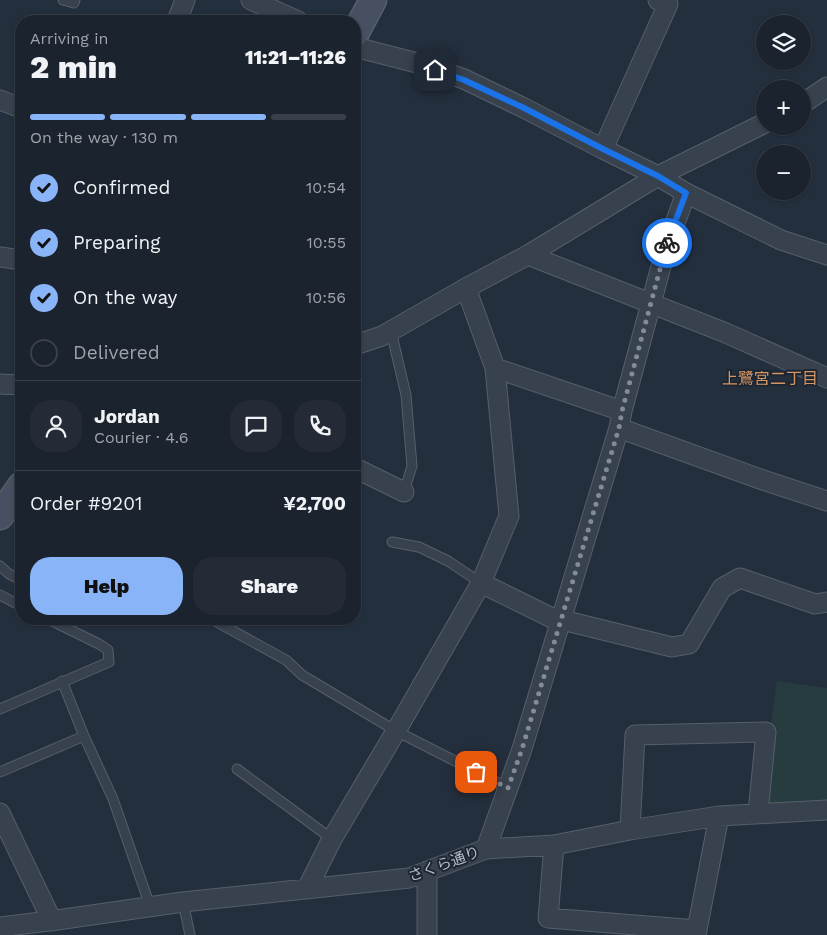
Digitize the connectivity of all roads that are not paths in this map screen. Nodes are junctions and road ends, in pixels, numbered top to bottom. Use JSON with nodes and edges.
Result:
{"nodes":[{"id":1,"x":63,"y":0,"type":"edge"},
{"id":2,"x":75,"y":0,"type":"edge"},
{"id":3,"x":186,"y":0,"type":"edge"},
{"id":4,"x":251,"y":0,"type":"edge"},
{"id":5,"x":373,"y":0,"type":"edge"},
{"id":6,"x":658,"y":0,"type":"edge"},
{"id":7,"x":180,"y":15,"type":"edge"},
{"id":8,"x":285,"y":15,"type":"edge"},
{"id":9,"x":361,"y":23,"type":"edge"},
{"id":10,"x":361,"y":49,"type":"edge"},
{"id":11,"x":827,"y":87,"type":"edge"},
{"id":12,"x":811,"y":98,"type":"edge"},
{"id":13,"x":0,"y":100,"type":"edge"},
{"id":14,"x":15,"y":106,"type":"edge"},
{"id":15,"x":756,"y":127,"type":"edge"},
{"id":16,"x":603,"y":149,"type":"junction"},
{"id":17,"x":658,"y":176,"type":"junction"},
{"id":18,"x":686,"y":193,"type":"junction"},
{"id":19,"x":528,"y":255,"type":"junction"},
{"id":20,"x":827,"y":255,"type":"edge"},
{"id":21,"x":0,"y":257,"type":"edge"},
{"id":22,"x":15,"y":259,"type":"edge"},
{"id":23,"x":466,"y":288,"type":"junction"},
{"id":24,"x":650,"y":304,"type":"junction"},
{"id":25,"x":391,"y":331,"type":"junction"},
{"id":26,"x":361,"y":343,"type":"edge"},
{"id":27,"x":495,"y":368,"type":"junction"},
{"id":28,"x":827,"y":378,"type":"edge"},
{"id":29,"x":0,"y":384,"type":"edge"},
{"id":30,"x":15,"y":384,"type":"edge"},
{"id":31,"x":620,"y":420,"type":"junction"},
{"id":32,"x":361,"y":471,"type":"edge"},
{"id":33,"x":13,"y":490,"type":"edge"},
{"id":34,"x":404,"y":492,"type":"joint"},
{"id":35,"x":827,"y":501,"type":"edge"},
{"id":36,"x":0,"y":516,"type":"edge"},
{"id":37,"x":392,"y":542,"type":"dead end"},
{"id":38,"x":0,"y":566,"type":"edge"},
{"id":39,"x":15,"y":577,"type":"edge"},
{"id":40,"x":481,"y":583,"type":"junction"},
{"id":41,"x":0,"y":595,"type":"edge"},
{"id":42,"x":827,"y":602,"type":"edge"},
{"id":43,"x":15,"y":603,"type":"edge"},
{"id":44,"x":560,"y":620,"type":"junction"},
{"id":45,"x":60,"y":625,"type":"edge"},
{"id":46,"x":222,"y":625,"type":"edge"},
{"id":47,"x":62,"y":682,"type":"junction"},
{"id":48,"x":0,"y":710,"type":"edge"},
{"id":49,"x":396,"y":731,"type":"junction"},
{"id":50,"x":84,"y":736,"type":"junction"},
{"id":51,"x":238,"y":769,"type":"dead end"},
{"id":52,"x":0,"y":772,"type":"edge"},
{"id":53,"x":508,"y":788,"type":"junction"},
{"id":54,"x":827,"y":810,"type":"edge"},
{"id":55,"x":758,"y":813,"type":"junction"},
{"id":56,"x":1,"y":815,"type":"edge"},
{"id":57,"x":719,"y":816,"type":"junction"},
{"id":58,"x":630,"y":830,"type":"junction"},
{"id":59,"x":332,"y":839,"type":"junction"},
{"id":60,"x":554,"y":845,"type":"junction"},
{"id":61,"x":486,"y":849,"type":"junction"},
{"id":62,"x":427,"y":871,"type":"junction"},
{"id":63,"x":306,"y":889,"type":"junction"},
{"id":64,"x":182,"y":902,"type":"junction"},
{"id":65,"x":150,"y":906,"type":"junction"},
{"id":66,"x":57,"y":925,"type":"edge"},
{"id":67,"x":0,"y":927,"type":"edge"},
{"id":68,"x":697,"y":932,"type":"edge"},
{"id":69,"x":190,"y":935,"type":"edge"},
{"id":70,"x":428,"y":935,"type":"edge"}],
"edges":[{"from":1,"to":2,"type":"lane"},
{"from":3,"to":7,"type":"street"},
{"from":4,"to":8,"type":"street"},
{"from":5,"to":9,"type":"main road"},
{"from":6,"to":16,"type":"street"},
{"from":10,"to":16,"type":"street"},
{"from":11,"to":12,"type":"street"},
{"from":13,"to":14,"type":"street"},
{"from":15,"to":17,"type":"street"},
{"from":16,"to":17,"type":"street"},
{"from":17,"to":18,"type":"street"},
{"from":17,"to":19,"type":"street"},
{"from":18,"to":20,"type":"street"},
{"from":18,"to":24,"type":"street"},
{"from":19,"to":23,"type":"street"},
{"from":19,"to":24,"type":"street"},
{"from":21,"to":22,"type":"street"},
{"from":23,"to":25,"type":"street"},
{"from":23,"to":27,"type":"street"},
{"from":24,"to":28,"type":"street"},
{"from":24,"to":31,"type":"street"},
{"from":25,"to":26,"type":"street"},
{"from":25,"to":34,"type":"lane"},
{"from":27,"to":31,"type":"street"},
{"from":27,"to":40,"type":"street"},
{"from":29,"to":30,"type":"street"},
{"from":31,"to":35,"type":"street"},
{"from":31,"to":44,"type":"street"},
{"from":32,"to":34,"type":"street"},
{"from":33,"to":36,"type":"main road"},
{"from":37,"to":40,"type":"lane"},
{"from":38,"to":39,"type":"lane"},
{"from":40,"to":44,"type":"street"},
{"from":40,"to":49,"type":"street"},
{"from":41,"to":43,"type":"lane"},
{"from":42,"to":44,"type":"street"},
{"from":44,"to":53,"type":"street"},
{"from":45,"to":47,"type":"lane"},
{"from":46,"to":49,"type":"lane"},
{"from":47,"to":48,"type":"lane"},
{"from":47,"to":50,"type":"lane"},
{"from":49,"to":53,"type":"lane"},
{"from":49,"to":59,"type":"street"},
{"from":50,"to":52,"type":"lane"},
{"from":50,"to":65,"type":"lane"},
{"from":51,"to":59,"type":"lane"},
{"from":53,"to":61,"type":"street"},
{"from":54,"to":55,"type":"street","name":"さくら通り"},
{"from":55,"to":57,"type":"street","name":"さくら通り"},
{"from":55,"to":58,"type":"street"},
{"from":56,"to":66,"type":"street"},
{"from":57,"to":58,"type":"street","name":"さくら通り"},
{"from":57,"to":68,"type":"street"},
{"from":58,"to":60,"type":"street","name":"さくら通り"},
{"from":59,"to":63,"type":"street"},
{"from":60,"to":61,"type":"street","name":"さくら通り"},
{"from":60,"to":68,"type":"street"},
{"from":61,"to":62,"type":"street","name":"さくら通り"},
{"from":62,"to":63,"type":"street","name":"さくら通り"},
{"from":62,"to":70,"type":"street"},
{"from":63,"to":64,"type":"street","name":"さくら通り"},
{"from":64,"to":65,"type":"street","name":"さくら通り"},
{"from":64,"to":69,"type":"lane"},
{"from":65,"to":66,"type":"street","name":"さくら通り"},
{"from":66,"to":67,"type":"street","name":"さくら通り"}]}
